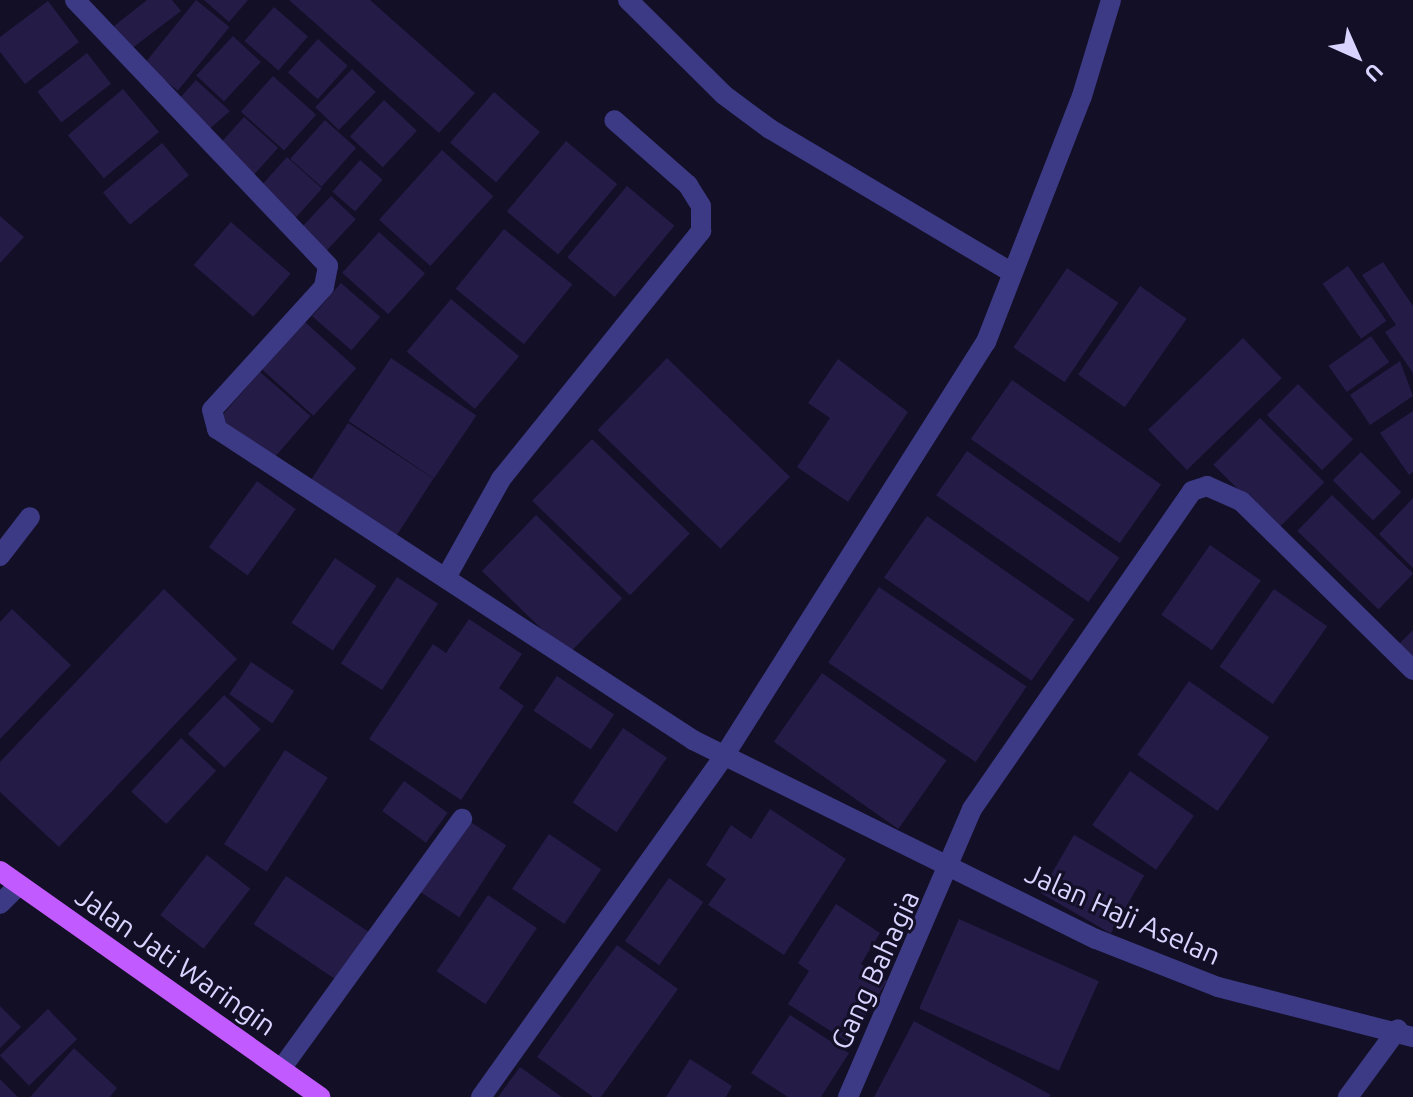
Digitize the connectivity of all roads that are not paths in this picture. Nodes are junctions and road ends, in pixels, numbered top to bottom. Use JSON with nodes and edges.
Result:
{"nodes":[{"id":1,"x":75,"y":0,"type":"edge"},
{"id":2,"x":628,"y":0,"type":"edge"},
{"id":3,"x":1111,"y":0,"type":"edge"},
{"id":4,"x":614,"y":120,"type":"dead end"},
{"id":5,"x":1011,"y":272,"type":"junction"},
{"id":6,"x":30,"y":517,"type":"dead end"},
{"id":7,"x":0,"y":556,"type":"edge"},
{"id":8,"x":448,"y":574,"type":"junction"},
{"id":9,"x":1413,"y":670,"type":"edge"},
{"id":10,"x":724,"y":756,"type":"junction"},
{"id":11,"x":462,"y":819,"type":"dead end"},
{"id":12,"x":954,"y":867,"type":"junction"},
{"id":13,"x":0,"y":871,"type":"edge"},
{"id":14,"x":19,"y":885,"type":"junction"},
{"id":15,"x":0,"y":904,"type":"edge"},
{"id":16,"x":1406,"y":1033,"type":"edge"},
{"id":17,"x":281,"y":1069,"type":"junction"},
{"id":18,"x":312,"y":1095,"type":"edge"},
{"id":19,"x":481,"y":1097,"type":"edge"},
{"id":20,"x":848,"y":1097,"type":"edge"},
{"id":21,"x":1348,"y":1097,"type":"edge"}],
"edges":[{"from":1,"to":8,"type":"street","name":"Jalan Haji Aselan"},
{"from":2,"to":5,"type":"street"},
{"from":3,"to":5,"type":"street"},
{"from":4,"to":8,"type":"street"},
{"from":5,"to":10,"type":"street"},
{"from":6,"to":7,"type":"street"},
{"from":8,"to":10,"type":"street","name":"Jalan Haji Aselan"},
{"from":9,"to":12,"type":"street","name":"Gang Bahagia"},
{"from":10,"to":12,"type":"street","name":"Jalan Haji Aselan"},
{"from":10,"to":19,"type":"street"},
{"from":11,"to":17,"type":"street"},
{"from":12,"to":16,"type":"street","name":"Jalan Haji Aselan"},
{"from":12,"to":20,"type":"street","name":"Gang Bahagia"},
{"from":13,"to":14,"type":"main road","name":"Jalan Jati Waringin"},
{"from":14,"to":15,"type":"street"},
{"from":14,"to":17,"type":"main road","name":"Jalan Jati Waringin"},
{"from":16,"to":21,"type":"street"},
{"from":17,"to":18,"type":"main road","name":"Jalan Jati Waringin"}]}
